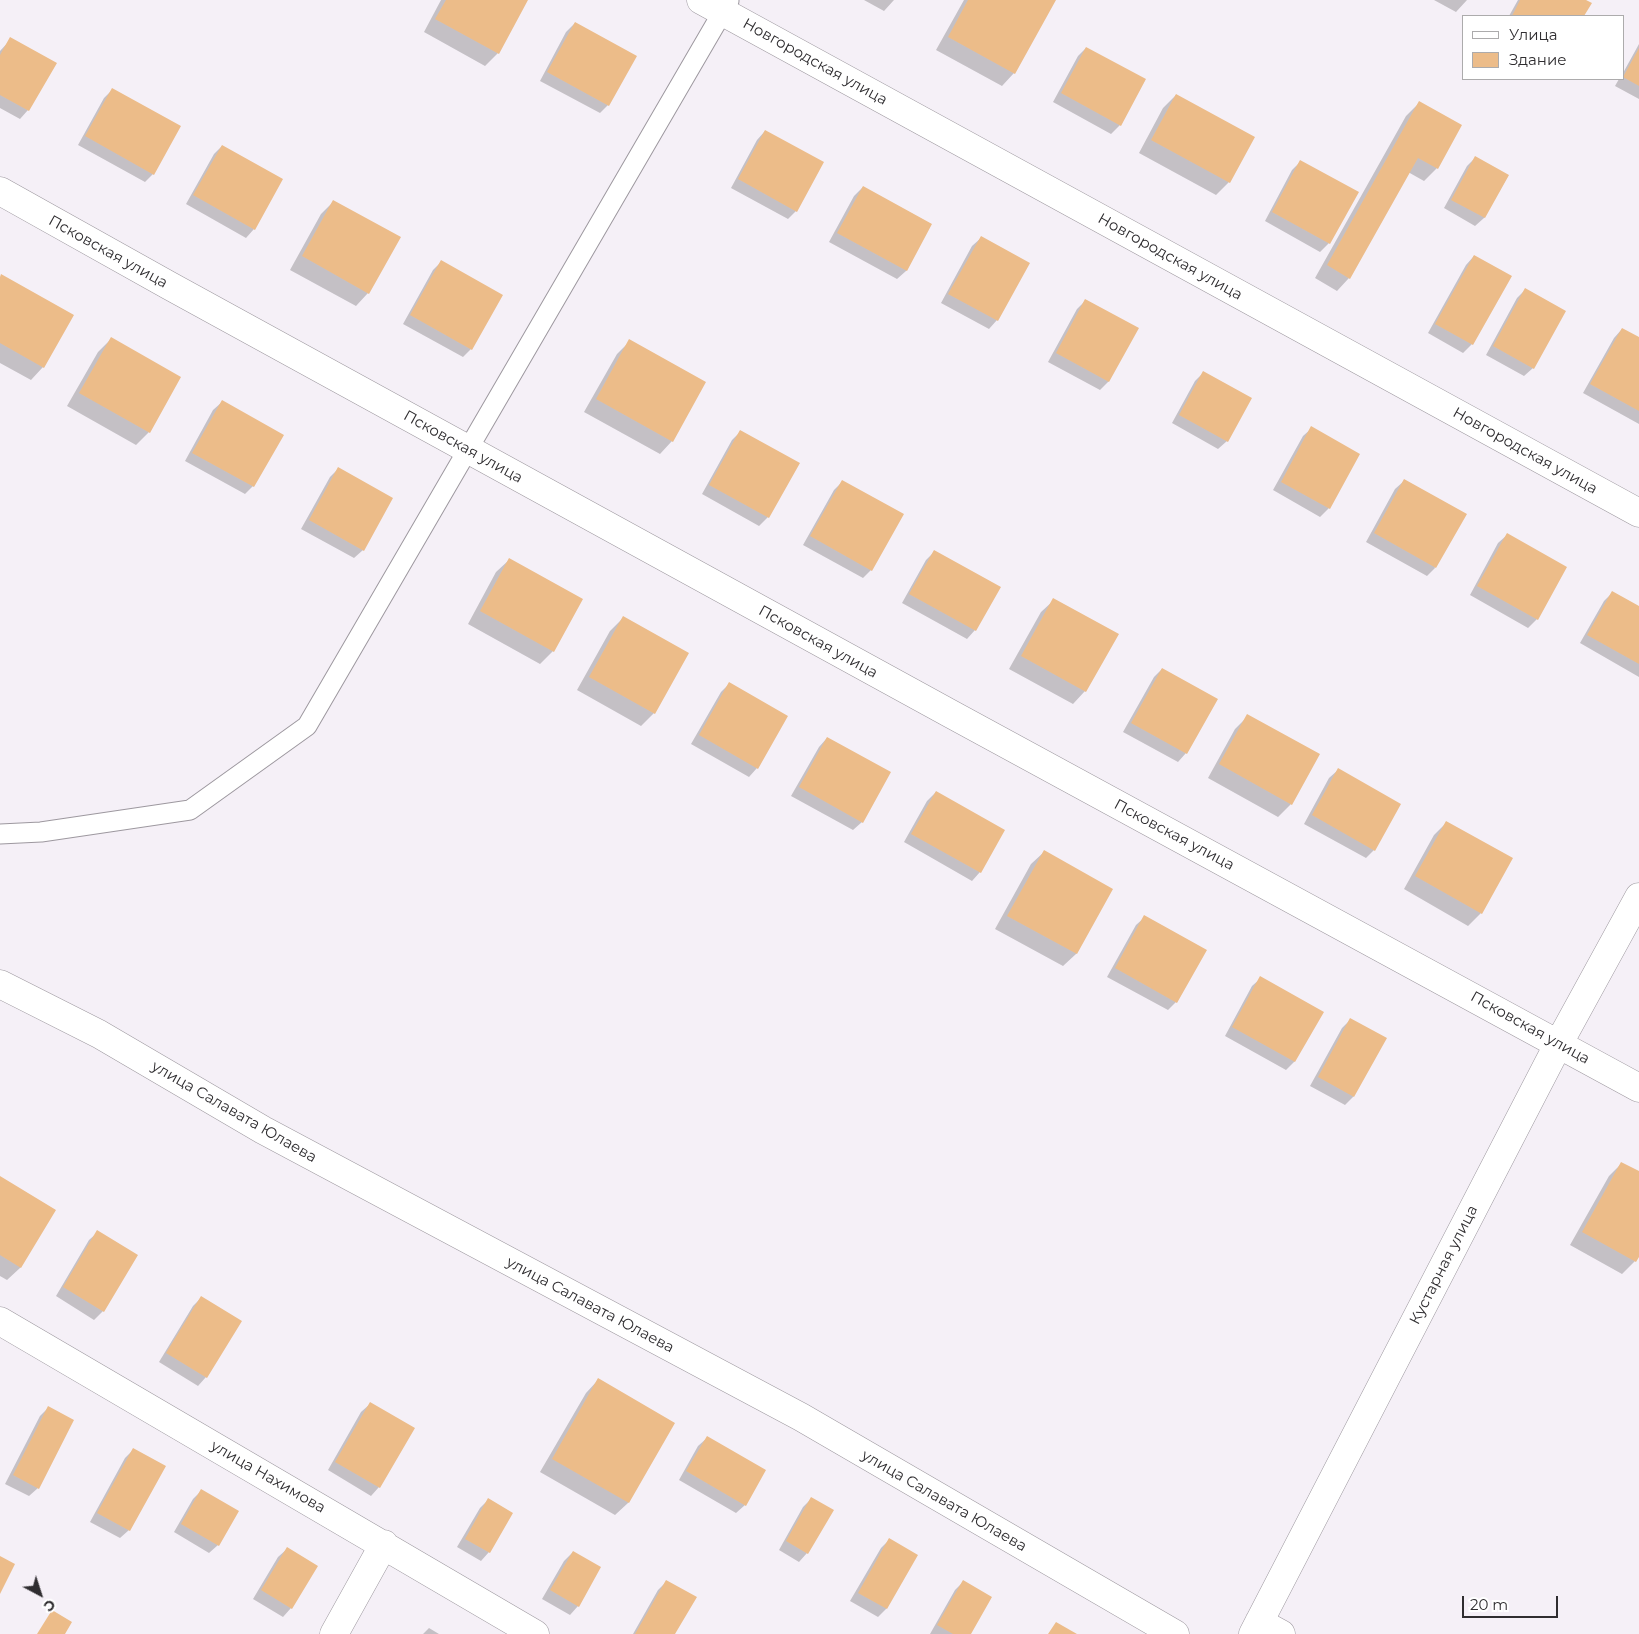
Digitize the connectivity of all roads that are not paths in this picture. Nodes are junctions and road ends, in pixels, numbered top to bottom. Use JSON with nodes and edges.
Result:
{"nodes":[{"id":1,"x":718,"y":4,"type":"edge"},
{"id":2,"x":0,"y":191,"type":"edge"},
{"id":3,"x":468,"y":450,"type":"junction"},
{"id":4,"x":1639,"y":513,"type":"edge"},
{"id":5,"x":0,"y":834,"type":"edge"},
{"id":6,"x":1639,"y":897,"type":"edge"},
{"id":7,"x":0,"y":984,"type":"edge"},
{"id":8,"x":1559,"y":1043,"type":"junction"},
{"id":9,"x":1639,"y":1088,"type":"edge"},
{"id":10,"x":0,"y":1321,"type":"edge"},
{"id":11,"x":384,"y":1544,"type":"junction"},
{"id":12,"x":1264,"y":1630,"type":"edge"},
{"id":13,"x":334,"y":1634,"type":"edge"},
{"id":14,"x":535,"y":1634,"type":"edge"},
{"id":15,"x":1175,"y":1634,"type":"edge"}],
"edges":[{"from":1,"to":3,"type":"lane"},
{"from":1,"to":4,"type":"street","name":"Новгородская улица"},
{"from":2,"to":3,"type":"street","name":"Псковская улица"},
{"from":3,"to":5,"type":"lane"},
{"from":3,"to":8,"type":"street","name":"Псковская улица"},
{"from":6,"to":8,"type":"street","name":"Кустарная улица"},
{"from":7,"to":15,"type":"street","name":"улица Салавата Юлаева"},
{"from":8,"to":9,"type":"street","name":"Псковская улица"},
{"from":8,"to":12,"type":"street","name":"Кустарная улица"},
{"from":10,"to":11,"type":"street","name":"улица Нахимова"},
{"from":11,"to":13,"type":"street"},
{"from":11,"to":14,"type":"street","name":"улица Нахимова"}]}
